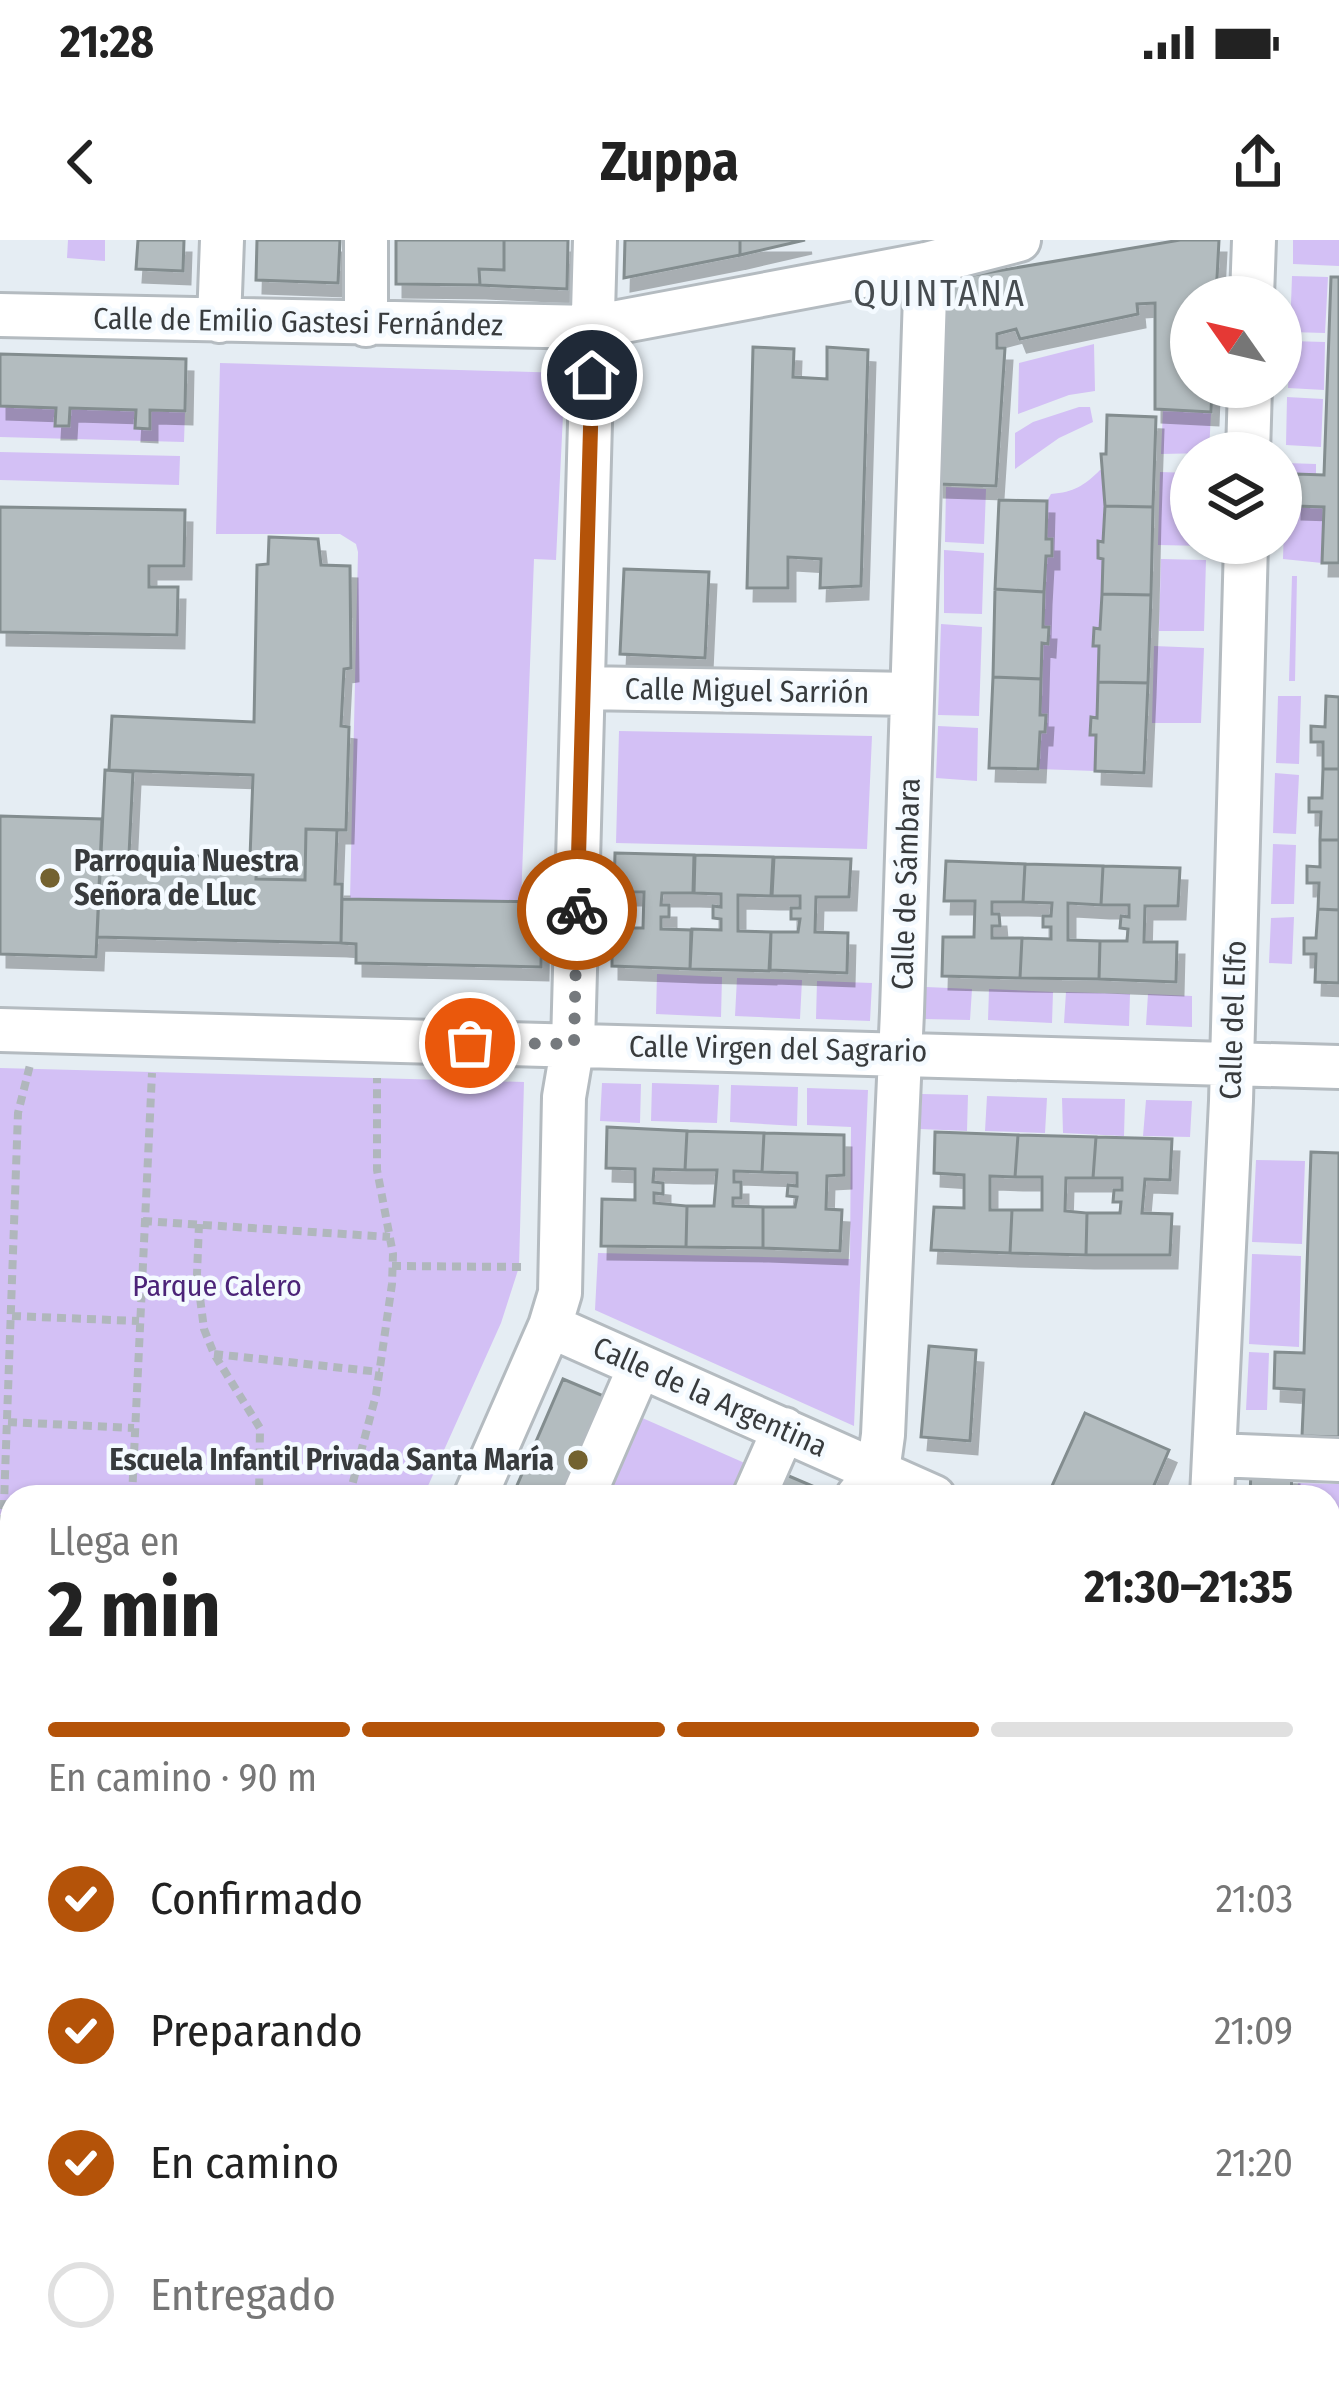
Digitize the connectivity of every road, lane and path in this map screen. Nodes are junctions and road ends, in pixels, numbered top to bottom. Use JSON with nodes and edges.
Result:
{"nodes":[{"id":1,"x":222,"y":240,"type":"edge"},
{"id":2,"x":366,"y":240,"type":"edge"},
{"id":3,"x":595,"y":240,"type":"edge"},
{"id":4,"x":1254,"y":240,"type":"edge"},
{"id":5,"x":1005,"y":242,"type":"edge"},
{"id":6,"x":926,"y":264,"type":"junction"},
{"id":7,"x":1253,"y":276,"type":"edge"},
{"id":8,"x":0,"y":315,"type":"edge"},
{"id":9,"x":219,"y":321,"type":"junction"},
{"id":10,"x":366,"y":325,"type":"junction"},
{"id":11,"x":592,"y":327,"type":"junction"},
{"id":12,"x":1245,"y":564,"type":"edge"},
{"id":13,"x":583,"y":688,"type":"junction"},
{"id":14,"x":911,"y":694,"type":"junction"},
{"id":15,"x":0,"y":1030,"type":"edge"},
{"id":16,"x":158,"y":1034,"type":"junction"},
{"id":17,"x":380,"y":1040,"type":"junction"},
{"id":18,"x":574,"y":1044,"type":"junction"},
{"id":19,"x":900,"y":1052,"type":"junction"},
{"id":20,"x":1232,"y":1066,"type":"junction"},
{"id":21,"x":1339,"y":1067,"type":"edge"},
{"id":22,"x":18,"y":1113,"type":"dead end"},
{"id":23,"x":0,"y":1160,"type":"edge"},
{"id":24,"x":17,"y":1162,"type":"junction"},
{"id":25,"x":143,"y":1221,"type":"junction"},
{"id":26,"x":199,"y":1224,"type":"junction"},
{"id":27,"x":390,"y":1237,"type":"junction"},
{"id":28,"x":392,"y":1266,"type":"junction"},
{"id":29,"x":561,"y":1268,"type":"junction"},
{"id":30,"x":12,"y":1316,"type":"junction"},
{"id":31,"x":139,"y":1321,"type":"junction"},
{"id":32,"x":550,"y":1326,"type":"junction"},
{"id":33,"x":214,"y":1354,"type":"junction"},
{"id":34,"x":640,"y":1366,"type":"junction"},
{"id":35,"x":380,"y":1372,"type":"junction"},
{"id":36,"x":8,"y":1422,"type":"junction"},
{"id":37,"x":134,"y":1428,"type":"junction"},
{"id":38,"x":784,"y":1429,"type":"junction"},
{"id":39,"x":1339,"y":1460,"type":"edge"},
{"id":40,"x":1214,"y":1476,"type":"edge"},
{"id":41,"x":868,"y":1484,"type":"edge"},
{"id":42,"x":5,"y":1485,"type":"edge"},
{"id":43,"x":132,"y":1485,"type":"edge"},
{"id":44,"x":259,"y":1485,"type":"edge"},
{"id":45,"x":352,"y":1485,"type":"edge"},
{"id":46,"x":480,"y":1485,"type":"edge"},
{"id":47,"x":588,"y":1485,"type":"edge"},
{"id":48,"x":759,"y":1485,"type":"edge"}],
"edges":[{"from":1,"to":9,"type":"street"},
{"from":2,"to":10,"type":"street"},
{"from":3,"to":11,"type":"street"},
{"from":4,"to":7,"type":"street"},
{"from":5,"to":6,"type":"street","name":"Calle de Emilio Gastesi Fernández"},
{"from":6,"to":11,"type":"street","name":"Calle de Emilio Gastesi Fernández"},
{"from":6,"to":14,"type":"street","name":"Calle de Sámbara"},
{"from":8,"to":9,"type":"street","name":"Calle de Emilio Gastesi Fernández"},
{"from":9,"to":10,"type":"street","name":"Calle de Emilio Gastesi Fernández"},
{"from":10,"to":11,"type":"street","name":"Calle de Emilio Gastesi Fernández"},
{"from":11,"to":13,"type":"street"},
{"from":12,"to":20,"type":"street","name":"Calle del Elfo"},
{"from":13,"to":14,"type":"street","name":"Calle Miguel Sarrión"},
{"from":13,"to":18,"type":"street"},
{"from":14,"to":19,"type":"street","name":"Calle de Sámbara"},
{"from":15,"to":16,"type":"street","name":"Calle Virgen del Sagrario"},
{"from":16,"to":17,"type":"street","name":"Calle Virgen del Sagrario"},
{"from":16,"to":25,"type":"path"},
{"from":17,"to":18,"type":"street","name":"Calle Virgen del Sagrario"},
{"from":17,"to":27,"type":"path"},
{"from":18,"to":19,"type":"street","name":"Calle Virgen del Sagrario"},
{"from":18,"to":29,"type":"street"},
{"from":19,"to":20,"type":"street","name":"Calle Virgen del Sagrario"},
{"from":19,"to":41,"type":"street","name":"Calle de Sámbara"},
{"from":20,"to":21,"type":"street","name":"Calle Virgen del Sagrario"},
{"from":20,"to":40,"type":"street","name":"Calle del Elfo"},
{"from":22,"to":24,"type":"path"},
{"from":23,"to":24,"type":"path"},
{"from":24,"to":30,"type":"path"},
{"from":25,"to":26,"type":"path"},
{"from":25,"to":31,"type":"path"},
{"from":26,"to":27,"type":"path"},
{"from":26,"to":33,"type":"path"},
{"from":27,"to":28,"type":"path"},
{"from":28,"to":29,"type":"path"},
{"from":28,"to":35,"type":"path"},
{"from":29,"to":32,"type":"street"},
{"from":30,"to":31,"type":"path"},
{"from":30,"to":36,"type":"path"},
{"from":31,"to":37,"type":"path"},
{"from":32,"to":34,"type":"street","name":"Calle de la Argentina"},
{"from":32,"to":46,"type":"street"},
{"from":33,"to":35,"type":"path"},
{"from":33,"to":44,"type":"path"},
{"from":34,"to":38,"type":"street","name":"Calle de la Argentina"},
{"from":34,"to":47,"type":"street"},
{"from":35,"to":45,"type":"path"},
{"from":36,"to":37,"type":"path"},
{"from":36,"to":42,"type":"path"},
{"from":37,"to":43,"type":"path"},
{"from":38,"to":41,"type":"street","name":"Calle de la Argentina"},
{"from":38,"to":48,"type":"street"},
{"from":39,"to":40,"type":"street"}]}
